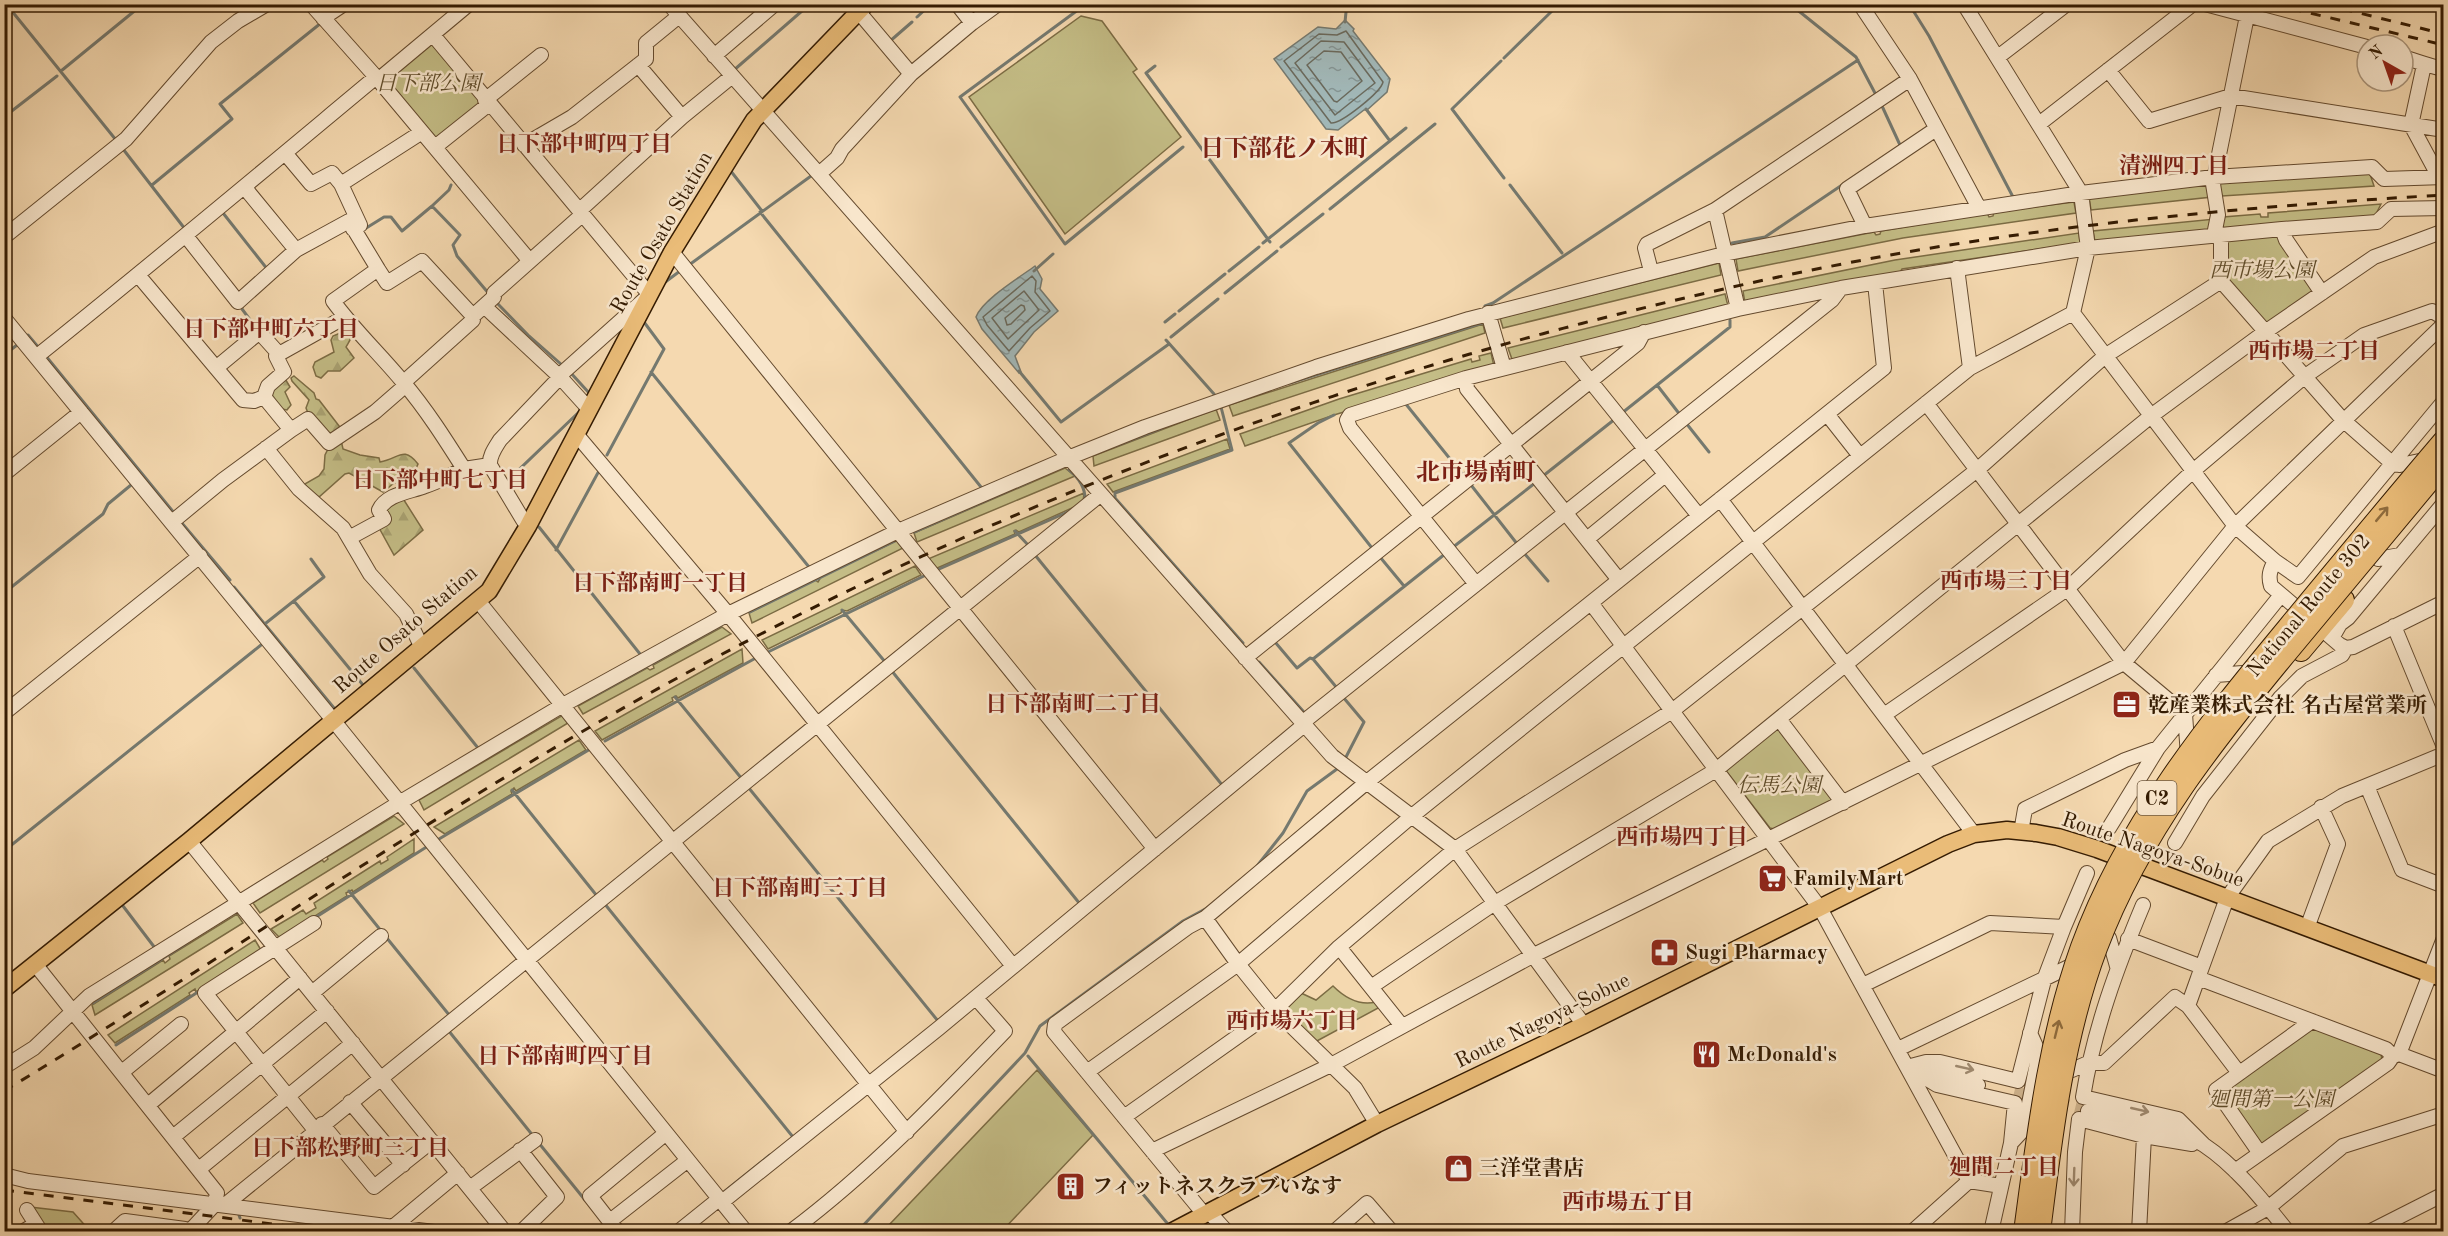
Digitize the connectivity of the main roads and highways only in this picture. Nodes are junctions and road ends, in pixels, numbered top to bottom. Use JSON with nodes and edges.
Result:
{"nodes":[{"id":1,"x":859,"y":7,"type":"edge"},
{"id":2,"x":2444,"y":440,"type":"edge"},
{"id":3,"x":2444,"y":464,"type":"edge"},
{"id":4,"x":2444,"y":479,"type":"edge"},
{"id":5,"x":2143,"y":868,"type":"junction"},
{"id":6,"x":2437,"y":977,"type":"edge"},
{"id":7,"x":4,"y":989,"type":"edge"},
{"id":8,"x":1171,"y":1232,"type":"edge"},
{"id":9,"x":2024,"y":1232,"type":"edge"},
{"id":10,"x":2040,"y":1232,"type":"edge"},
{"id":11,"x":2047,"y":1232,"type":"edge"}],
"edges":[{"from":1,"to":7,"type":"main road","name":"Route Osato Station"},
{"from":9,"to":2,"type":"highway","number":"C2","one_way":true,"bridge":true},
{"from":3,"to":10,"type":"highway","number":"C2","bridge":true},
{"from":4,"to":5,"type":"highway","name":"National Route 302"},
{"from":5,"to":6,"type":"main road","name":"Route Nagoya-Sobue"},
{"from":5,"to":8,"type":"main road","name":"Route Nagoya-Sobue"},
{"from":5,"to":11,"type":"highway","name":"National Route 302"}]}
